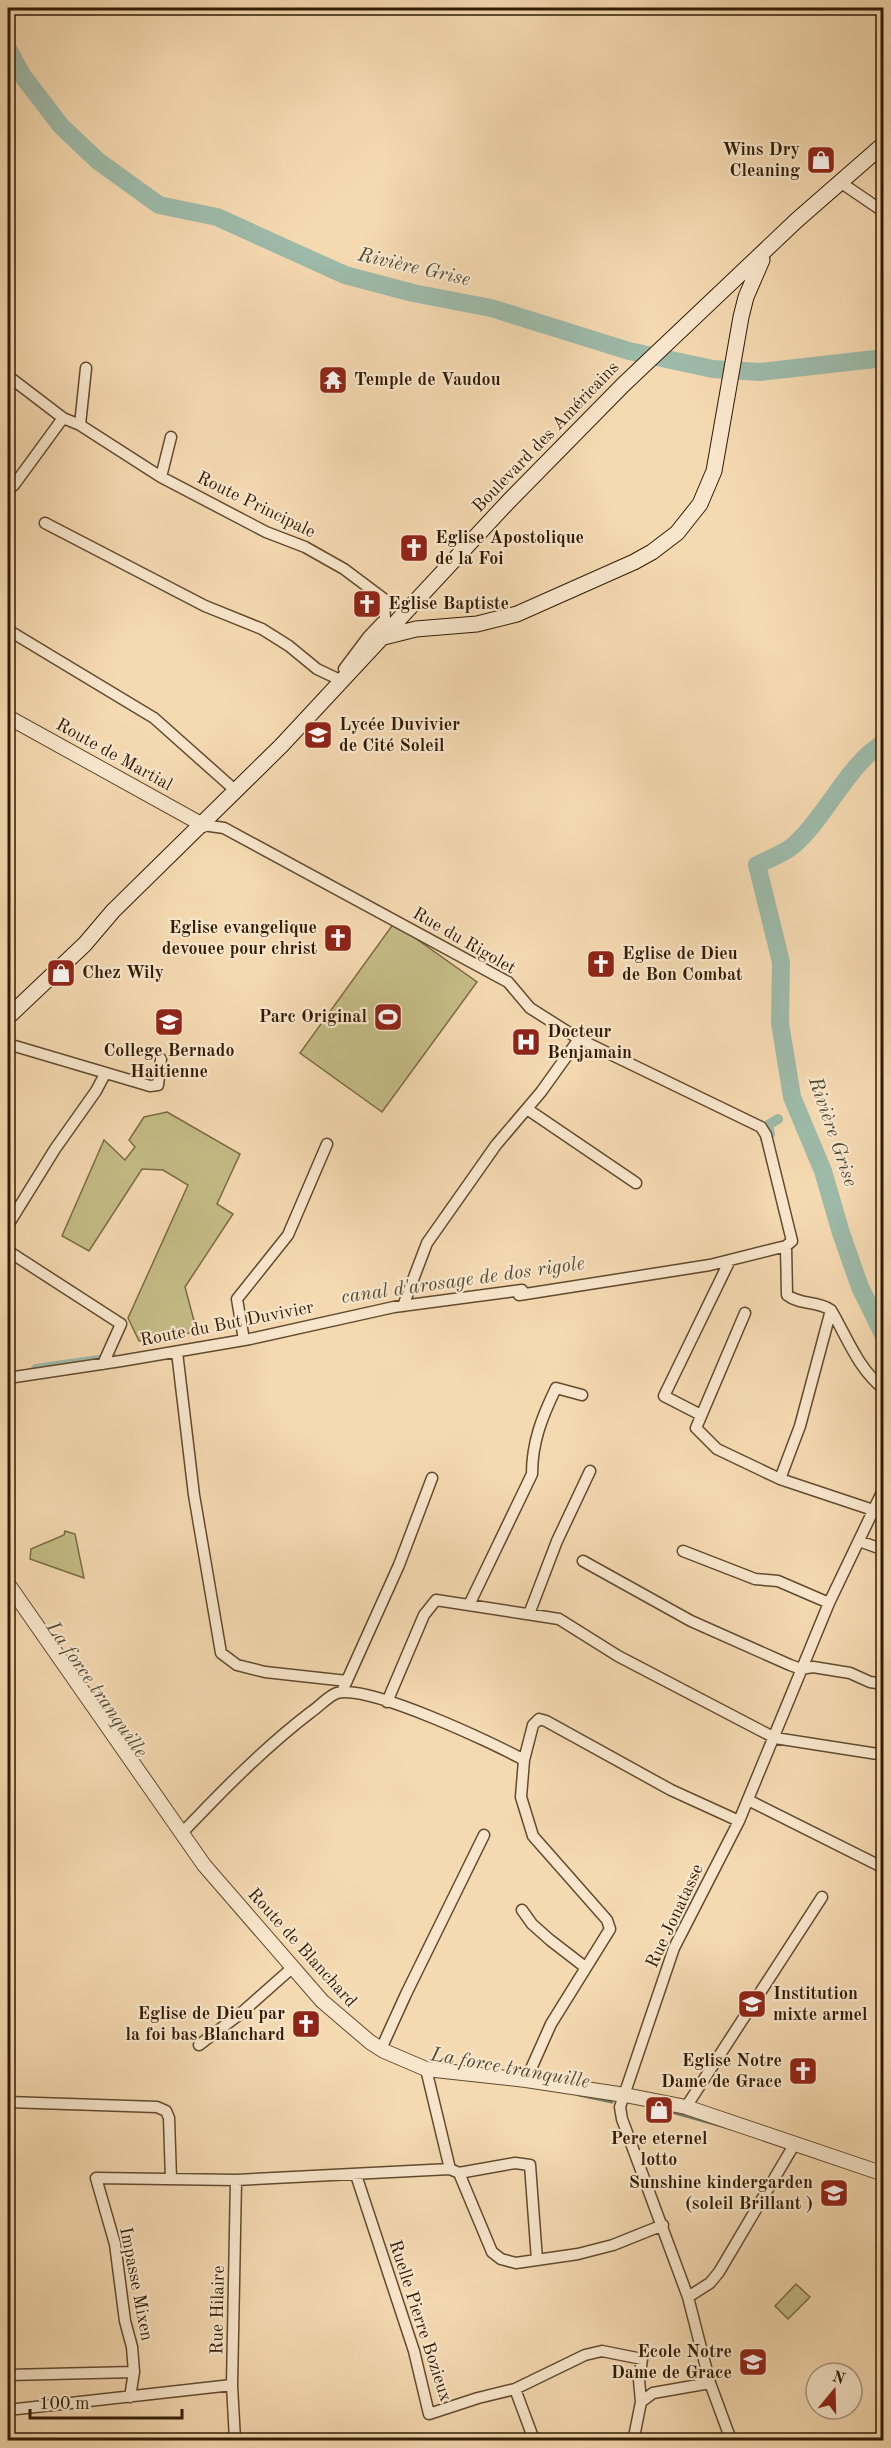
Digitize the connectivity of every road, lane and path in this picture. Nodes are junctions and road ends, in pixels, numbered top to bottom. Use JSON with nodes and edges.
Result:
{"nodes":[{"id":1,"x":884,"y":144,"type":"edge"},
{"id":2,"x":840,"y":182,"type":"junction"},
{"id":3,"x":884,"y":212,"type":"edge"},
{"id":4,"x":771,"y":246,"type":"junction"},
{"id":5,"x":86,"y":369,"type":"dead end"},
{"id":6,"x":8,"y":376,"type":"edge"},
{"id":7,"x":63,"y":418,"type":"junction"},
{"id":8,"x":80,"y":425,"type":"junction"},
{"id":9,"x":171,"y":437,"type":"dead end"},
{"id":10,"x":161,"y":477,"type":"junction"},
{"id":11,"x":8,"y":490,"type":"edge"},
{"id":12,"x":45,"y":524,"type":"dead end"},
{"id":13,"x":8,"y":630,"type":"edge"},
{"id":14,"x":384,"y":638,"type":"junction"},
{"id":15,"x":336,"y":678,"type":"junction"},
{"id":16,"x":324,"y":701,"type":"junction"},
{"id":17,"x":8,"y":717,"type":"edge"},
{"id":18,"x":236,"y":790,"type":"junction"},
{"id":19,"x":202,"y":825,"type":"junction"},
{"id":20,"x":8,"y":1017,"type":"edge"},
{"id":21,"x":579,"y":1039,"type":"junction"},
{"id":22,"x":8,"y":1044,"type":"edge"},
{"id":23,"x":161,"y":1059,"type":"dead end"},
{"id":24,"x":105,"y":1074,"type":"junction"},
{"id":25,"x":527,"y":1109,"type":"junction"},
{"id":26,"x":327,"y":1144,"type":"dead end"},
{"id":27,"x":636,"y":1183,"type":"dead end"},
{"id":28,"x":8,"y":1225,"type":"edge"},
{"id":29,"x":789,"y":1241,"type":"junction"},
{"id":30,"x":8,"y":1251,"type":"edge"},
{"id":31,"x":730,"y":1260,"type":"junction"},
{"id":32,"x":403,"y":1306,"type":"junction"},
{"id":33,"x":831,"y":1310,"type":"junction"},
{"id":34,"x":745,"y":1313,"type":"dead end"},
{"id":35,"x":244,"y":1340,"type":"junction"},
{"id":36,"x":177,"y":1352,"type":"junction"},
{"id":37,"x":103,"y":1364,"type":"junction"},
{"id":38,"x":8,"y":1378,"type":"edge"},
{"id":39,"x":884,"y":1389,"type":"edge"},
{"id":40,"x":582,"y":1395,"type":"dead end"},
{"id":41,"x":701,"y":1416,"type":"junction"},
{"id":42,"x":590,"y":1471,"type":"dead end"},
{"id":43,"x":432,"y":1478,"type":"dead end"},
{"id":44,"x":780,"y":1479,"type":"junction"},
{"id":45,"x":884,"y":1488,"type":"edge"},
{"id":46,"x":873,"y":1510,"type":"junction"},
{"id":47,"x":859,"y":1541,"type":"junction"},
{"id":48,"x":884,"y":1550,"type":"edge"},
{"id":49,"x":683,"y":1551,"type":"dead end"},
{"id":50,"x":583,"y":1561,"type":"dead end"},
{"id":51,"x":8,"y":1584,"type":"edge"},
{"id":52,"x":829,"y":1603,"type":"junction"},
{"id":53,"x":469,"y":1605,"type":"junction"},
{"id":54,"x":529,"y":1614,"type":"junction"},
{"id":55,"x":801,"y":1669,"type":"junction"},
{"id":56,"x":347,"y":1681,"type":"junction"},
{"id":57,"x":884,"y":1684,"type":"edge"},
{"id":58,"x":342,"y":1693,"type":"junction"},
{"id":59,"x":387,"y":1702,"type":"junction"},
{"id":60,"x":775,"y":1738,"type":"junction"},
{"id":61,"x":884,"y":1755,"type":"edge"},
{"id":62,"x":524,"y":1760,"type":"junction"},
{"id":63,"x":748,"y":1800,"type":"junction"},
{"id":64,"x":739,"y":1821,"type":"junction"},
{"id":65,"x":182,"y":1833,"type":"junction"},
{"id":66,"x":484,"y":1835,"type":"dead end"},
{"id":67,"x":884,"y":1868,"type":"edge"},
{"id":68,"x":822,"y":1897,"type":"dead end"},
{"id":69,"x":522,"y":1910,"type":"dead end"},
{"id":70,"x":585,"y":1967,"type":"junction"},
{"id":71,"x":292,"y":1968,"type":"junction"},
{"id":72,"x":199,"y":2045,"type":"dead end"},
{"id":73,"x":381,"y":2049,"type":"junction"},
{"id":74,"x":426,"y":2069,"type":"junction"},
{"id":75,"x":526,"y":2080,"type":"junction"},
{"id":76,"x":625,"y":2095,"type":"junction"},
{"id":77,"x":8,"y":2102,"type":"edge"},
{"id":78,"x":686,"y":2107,"type":"junction"},
{"id":79,"x":794,"y":2145,"type":"junction"},
{"id":80,"x":454,"y":2171,"type":"junction"},
{"id":81,"x":884,"y":2174,"type":"edge"},
{"id":82,"x":356,"y":2175,"type":"junction"},
{"id":83,"x":171,"y":2179,"type":"junction"},
{"id":84,"x":236,"y":2181,"type":"junction"},
{"id":85,"x":663,"y":2225,"type":"junction"},
{"id":86,"x":537,"y":2260,"type":"junction"},
{"id":87,"x":688,"y":2297,"type":"junction"},
{"id":88,"x":134,"y":2372,"type":"junction"},
{"id":89,"x":8,"y":2375,"type":"edge"},
{"id":90,"x":710,"y":2383,"type":"junction"},
{"id":91,"x":232,"y":2385,"type":"junction"},
{"id":92,"x":515,"y":2389,"type":"junction"},
{"id":93,"x":130,"y":2397,"type":"junction"},
{"id":94,"x":641,"y":2402,"type":"junction"},
{"id":95,"x":8,"y":2410,"type":"edge"},
{"id":96,"x":235,"y":2440,"type":"edge"},
{"id":97,"x":534,"y":2440,"type":"edge"},
{"id":98,"x":630,"y":2440,"type":"edge"},
{"id":99,"x":731,"y":2440,"type":"edge"}],
"edges":[{"from":1,"to":2,"type":"main road","name":"Boulevard des Américains"},
{"from":2,"to":3,"type":"street"},
{"from":2,"to":4,"type":"main road","name":"Boulevard des Américains"},
{"from":4,"to":14,"type":"main road","name":"Boulevard des Américains"},
{"from":4,"to":14,"type":"main road"},
{"from":5,"to":8,"type":"street"},
{"from":6,"to":7,"type":"street","name":"Route Principale"},
{"from":7,"to":8,"type":"street","name":"Route Principale"},
{"from":7,"to":11,"type":"street"},
{"from":8,"to":10,"type":"street","name":"Route Principale"},
{"from":9,"to":10,"type":"street"},
{"from":10,"to":15,"type":"street","name":"Route Principale"},
{"from":12,"to":15,"type":"street"},
{"from":13,"to":18,"type":"street"},
{"from":14,"to":16,"type":"main road","name":"Boulevard des Américains"},
{"from":15,"to":16,"type":"street","name":"Route Principale"},
{"from":16,"to":18,"type":"main road","name":"Boulevard des Américains"},
{"from":17,"to":19,"type":"street","name":"Route de Martial"},
{"from":18,"to":19,"type":"main road","name":"Boulevard des Américains"},
{"from":19,"to":20,"type":"main road","name":"Boulevard des Américains"},
{"from":19,"to":21,"type":"street","name":"Rue du Rigolet"},
{"from":21,"to":25,"type":"street"},
{"from":21,"to":29,"type":"street","name":"Rue du Rigolet"},
{"from":22,"to":24,"type":"street"},
{"from":23,"to":24,"type":"street"},
{"from":24,"to":28,"type":"street"},
{"from":25,"to":27,"type":"street"},
{"from":25,"to":32,"type":"street"},
{"from":26,"to":35,"type":"street"},
{"from":29,"to":31,"type":"street","name":"Route du But Duvivier"},
{"from":29,"to":33,"type":"street","name":"Rue du Rigolet"},
{"from":30,"to":37,"type":"street"},
{"from":31,"to":32,"type":"street","name":"Route du But Duvivier"},
{"from":31,"to":41,"type":"street"},
{"from":32,"to":35,"type":"street","name":"Route du But Duvivier"},
{"from":33,"to":39,"type":"street"},
{"from":33,"to":44,"type":"street"},
{"from":34,"to":41,"type":"street"},
{"from":35,"to":36,"type":"street","name":"Route du But Duvivier"},
{"from":36,"to":37,"type":"street","name":"Route du But Duvivier"},
{"from":36,"to":56,"type":"street"},
{"from":37,"to":38,"type":"street","name":"Route du But Duvivier"},
{"from":40,"to":53,"type":"street"},
{"from":41,"to":44,"type":"street"},
{"from":42,"to":54,"type":"street"},
{"from":43,"to":56,"type":"street"},
{"from":44,"to":46,"type":"street"},
{"from":45,"to":46,"type":"street","name":"Rue Jonatasse"},
{"from":46,"to":47,"type":"street","name":"Rue Jonatasse"},
{"from":47,"to":48,"type":"street"},
{"from":47,"to":52,"type":"street","name":"Rue Jonatasse"},
{"from":49,"to":52,"type":"street"},
{"from":50,"to":55,"type":"street"},
{"from":51,"to":65,"type":"street","name":"Route de Blanchard"},
{"from":52,"to":55,"type":"street","name":"Rue Jonatasse"},
{"from":53,"to":54,"type":"street"},
{"from":53,"to":59,"type":"street"},
{"from":54,"to":60,"type":"street"},
{"from":55,"to":57,"type":"street"},
{"from":55,"to":60,"type":"street","name":"Rue Jonatasse"},
{"from":56,"to":58,"type":"street"},
{"from":58,"to":59,"type":"street"},
{"from":58,"to":65,"type":"street"},
{"from":59,"to":62,"type":"street"},
{"from":60,"to":61,"type":"street"},
{"from":60,"to":63,"type":"street","name":"Rue Jonatasse"},
{"from":62,"to":64,"type":"street"},
{"from":62,"to":70,"type":"street"},
{"from":63,"to":64,"type":"street","name":"Rue Jonatasse"},
{"from":63,"to":67,"type":"street"},
{"from":64,"to":76,"type":"street","name":"Rue Jonatasse"},
{"from":65,"to":71,"type":"street","name":"Route de Blanchard"},
{"from":66,"to":73,"type":"street"},
{"from":68,"to":78,"type":"street"},
{"from":69,"to":70,"type":"street"},
{"from":70,"to":75,"type":"street"},
{"from":71,"to":72,"type":"street"},
{"from":71,"to":73,"type":"street","name":"Route de Blanchard"},
{"from":73,"to":74,"type":"street","name":"Route de Blanchard"},
{"from":74,"to":75,"type":"street","name":"Route de Blanchard"},
{"from":74,"to":80,"type":"street"},
{"from":75,"to":76,"type":"street","name":"Route de Blanchard"},
{"from":76,"to":78,"type":"street","name":"Route de Blanchard"},
{"from":76,"to":85,"type":"street","name":"Rue Jonatasse"},
{"from":77,"to":83,"type":"street"},
{"from":78,"to":79,"type":"street","name":"Route de Blanchard"},
{"from":79,"to":81,"type":"street","name":"Route de Blanchard"},
{"from":79,"to":87,"type":"street"},
{"from":80,"to":82,"type":"street"},
{"from":80,"to":86,"type":"street"},
{"from":80,"to":86,"type":"street"},
{"from":82,"to":84,"type":"street"},
{"from":82,"to":92,"type":"street","name":"Ruelle Pierre Bozieux"},
{"from":83,"to":84,"type":"street"},
{"from":83,"to":88,"type":"street","name":"Impasse Mixen"},
{"from":84,"to":91,"type":"street","name":"Rue Hilaire"},
{"from":85,"to":86,"type":"street"},
{"from":85,"to":87,"type":"street","name":"Rue Jonatasse"},
{"from":87,"to":90,"type":"street","name":"Rue Jonatasse"},
{"from":88,"to":89,"type":"street"},
{"from":88,"to":93,"type":"street","name":"Impasse Mixen"},
{"from":90,"to":94,"type":"street"},
{"from":90,"to":99,"type":"street","name":"Rue Jonatasse"},
{"from":91,"to":93,"type":"street"},
{"from":91,"to":96,"type":"street","name":"Rue Hilaire"},
{"from":92,"to":94,"type":"street"},
{"from":92,"to":97,"type":"street"},
{"from":93,"to":95,"type":"street"},
{"from":94,"to":98,"type":"street"}]}
